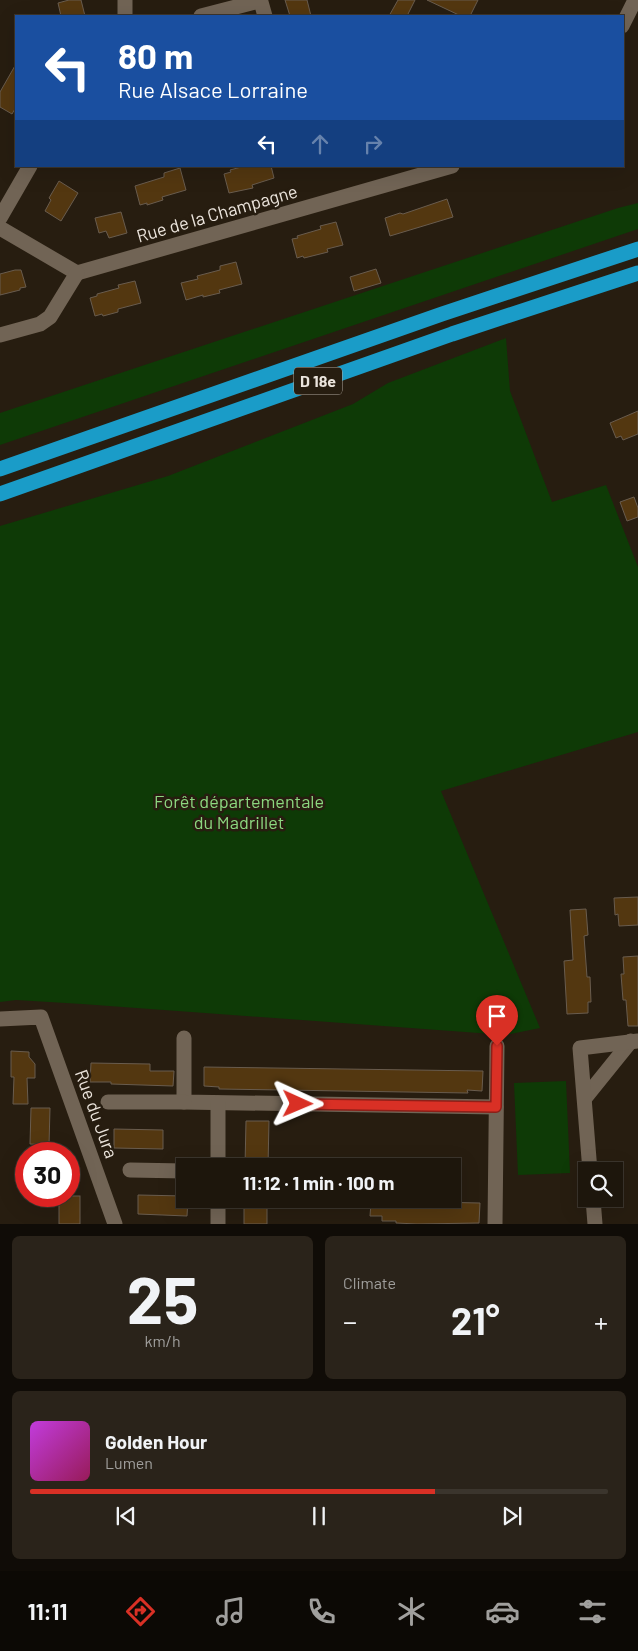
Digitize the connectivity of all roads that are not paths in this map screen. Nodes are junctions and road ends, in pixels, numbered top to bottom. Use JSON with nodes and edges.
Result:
{"nodes":[{"id":1,"x":125,"y":0,"type":"edge"},
{"id":2,"x":633,"y":1,"type":"edge"},
{"id":3,"x":227,"y":13,"type":"edge"},
{"id":4,"x":125,"y":15,"type":"edge"},
{"id":5,"x":210,"y":15,"type":"edge"},
{"id":6,"x":265,"y":15,"type":"edge"},
{"id":7,"x":624,"y":21,"type":"edge"},
{"id":8,"x":29,"y":167,"type":"edge"},
{"id":9,"x":448,"y":167,"type":"edge"},
{"id":10,"x":0,"y":218,"type":"edge"},
{"id":11,"x":0,"y":228,"type":"edge"},
{"id":12,"x":638,"y":249,"type":"edge"},
{"id":13,"x":77,"y":273,"type":"junction"},
{"id":14,"x":638,"y":273,"type":"edge"},
{"id":15,"x":0,"y":335,"type":"edge"},
{"id":16,"x":0,"y":468,"type":"edge"},
{"id":17,"x":0,"y":494,"type":"edge"},
{"id":18,"x":0,"y":1019,"type":"edge"},
{"id":19,"x":184,"y":1038,"type":"dead end"},
{"id":20,"x":634,"y":1041,"type":"edge"},
{"id":21,"x":497,"y":1046,"type":"dead end"},
{"id":22,"x":585,"y":1098,"type":"junction"},
{"id":23,"x":108,"y":1102,"type":"dead end"},
{"id":24,"x":184,"y":1102,"type":"junction"},
{"id":25,"x":218,"y":1103,"type":"junction"},
{"id":26,"x":496,"y":1107,"type":"junction"},
{"id":27,"x":218,"y":1158,"type":"edge"},
{"id":28,"x":589,"y":1162,"type":"edge"},
{"id":29,"x":130,"y":1170,"type":"dead end"},
{"id":30,"x":176,"y":1171,"type":"edge"},
{"id":31,"x":594,"y":1207,"type":"edge"},
{"id":32,"x":218,"y":1208,"type":"edge"},
{"id":33,"x":115,"y":1224,"type":"edge"},
{"id":34,"x":218,"y":1224,"type":"edge"},
{"id":35,"x":495,"y":1224,"type":"edge"},
{"id":36,"x":595,"y":1224,"type":"edge"}],
"edges":[{"from":1,"to":4,"type":"street"},
{"from":2,"to":7,"type":"street"},
{"from":3,"to":5,"type":"street"},
{"from":3,"to":6,"type":"street"},
{"from":8,"to":10,"type":"street"},
{"from":9,"to":13,"type":"street","name":"Rue de la Champagne"},
{"from":11,"to":13,"type":"street"},
{"from":12,"to":16,"type":"highway","number":"D 18e"},
{"from":13,"to":15,"type":"street"},
{"from":14,"to":17,"type":"highway","number":"D 18e"},
{"from":18,"to":33,"type":"street","name":"Rue du Jura"},
{"from":19,"to":24,"type":"street"},
{"from":20,"to":22,"type":"street"},
{"from":20,"to":22,"type":"street"},
{"from":21,"to":26,"type":"street"},
{"from":22,"to":28,"type":"street"},
{"from":23,"to":24,"type":"street"},
{"from":24,"to":25,"type":"street"},
{"from":25,"to":26,"type":"street"},
{"from":25,"to":27,"type":"street"},
{"from":26,"to":35,"type":"street"},
{"from":29,"to":30,"type":"street"},
{"from":31,"to":36,"type":"street"},
{"from":32,"to":34,"type":"street"}]}
